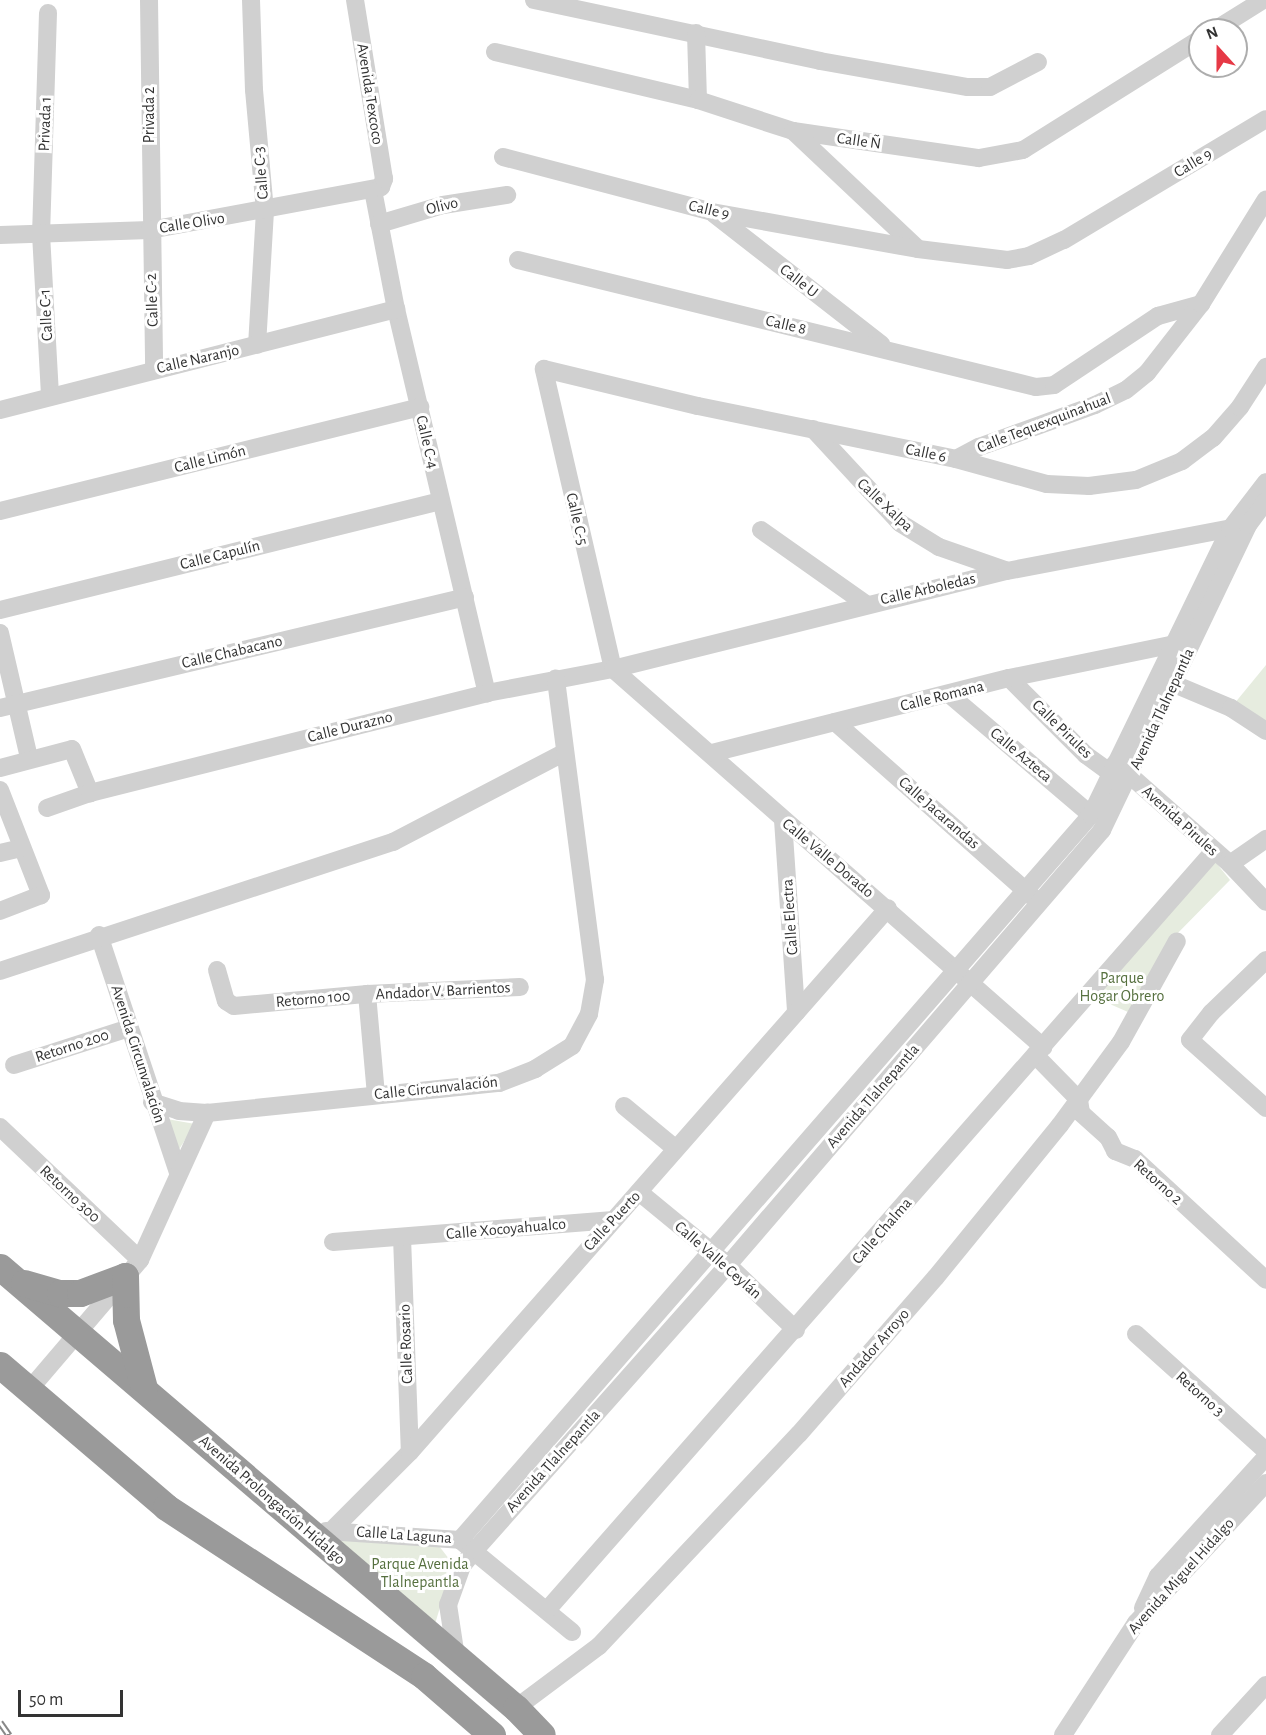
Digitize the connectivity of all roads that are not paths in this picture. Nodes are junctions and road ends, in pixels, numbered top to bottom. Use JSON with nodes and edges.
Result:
{"nodes":[{"id":1,"x":149,"y":0,"type":"edge"},
{"id":2,"x":251,"y":0,"type":"edge"},
{"id":3,"x":355,"y":0,"type":"edge"},
{"id":4,"x":534,"y":0,"type":"edge"},
{"id":5,"x":1263,"y":0,"type":"edge"},
{"id":6,"x":48,"y":13,"type":"dead end"},
{"id":7,"x":1234,"y":18,"type":"edge"},
{"id":8,"x":696,"y":33,"type":"junction"},
{"id":9,"x":1188,"y":47,"type":"edge"},
{"id":10,"x":495,"y":52,"type":"dead end"},
{"id":11,"x":1038,"y":62,"type":"dead end"},
{"id":12,"x":698,"y":100,"type":"junction"},
{"id":13,"x":1266,"y":119,"type":"edge"},
{"id":14,"x":793,"y":131,"type":"junction"},
{"id":15,"x":503,"y":157,"type":"dead end"},
{"id":16,"x":377,"y":189,"type":"junction"},
{"id":17,"x":507,"y":195,"type":"dead end"},
{"id":18,"x":1266,"y":199,"type":"edge"},
{"id":19,"x":265,"y":211,"type":"junction"},
{"id":20,"x":712,"y":212,"type":"junction"},
{"id":21,"x":379,"y":224,"type":"junction"},
{"id":22,"x":150,"y":230,"type":"junction"},
{"id":23,"x":41,"y":234,"type":"junction"},
{"id":24,"x":0,"y":235,"type":"edge"},
{"id":25,"x":918,"y":249,"type":"junction"},
{"id":26,"x":518,"y":260,"type":"dead end"},
{"id":27,"x":1201,"y":304,"type":"junction"},
{"id":28,"x":396,"y":309,"type":"junction"},
{"id":29,"x":257,"y":345,"type":"junction"},
{"id":30,"x":887,"y":349,"type":"junction"},
{"id":31,"x":1266,"y":367,"type":"edge"},
{"id":32,"x":154,"y":369,"type":"junction"},
{"id":33,"x":544,"y":369,"type":"joint"},
{"id":34,"x":1054,"y":385,"type":"joint"},
{"id":35,"x":50,"y":396,"type":"junction"},
{"id":36,"x":420,"y":407,"type":"junction"},
{"id":37,"x":0,"y":410,"type":"edge"},
{"id":38,"x":813,"y":429,"type":"junction"},
{"id":39,"x":956,"y":459,"type":"junction"},
{"id":40,"x":1266,"y":482,"type":"edge"},
{"id":41,"x":441,"y":501,"type":"junction"},
{"id":42,"x":1266,"y":501,"type":"edge"},
{"id":43,"x":0,"y":511,"type":"edge"},
{"id":44,"x":1239,"y":527,"type":"junction"},
{"id":45,"x":761,"y":530,"type":"dead end"},
{"id":46,"x":1006,"y":571,"type":"junction"},
{"id":47,"x":465,"y":597,"type":"junction"},
{"id":48,"x":866,"y":604,"type":"junction"},
{"id":49,"x":0,"y":610,"type":"edge"},
{"id":50,"x":0,"y":633,"type":"edge"},
{"id":51,"x":1174,"y":644,"type":"junction"},
{"id":52,"x":613,"y":669,"type":"junction"},
{"id":53,"x":1009,"y":678,"type":"junction"},
{"id":54,"x":556,"y":679,"type":"junction"},
{"id":55,"x":1174,"y":684,"type":"junction"},
{"id":56,"x":487,"y":693,"type":"junction"},
{"id":57,"x":950,"y":695,"type":"junction"},
{"id":58,"x":8,"y":706,"type":"edge"},
{"id":59,"x":835,"y":722,"type":"junction"},
{"id":60,"x":1266,"y":731,"type":"edge"},
{"id":61,"x":565,"y":752,"type":"junction"},
{"id":62,"x":712,"y":753,"type":"junction"},
{"id":63,"x":29,"y":758,"type":"junction"},
{"id":64,"x":1116,"y":763,"type":"junction"},
{"id":65,"x":0,"y":768,"type":"edge"},
{"id":66,"x":1130,"y":776,"type":"junction"},
{"id":67,"x":0,"y":790,"type":"edge"},
{"id":68,"x":90,"y":793,"type":"junction"},
{"id":69,"x":47,"y":808,"type":"dead end"},
{"id":70,"x":1091,"y":815,"type":"junction"},
{"id":71,"x":783,"y":820,"type":"junction"},
{"id":72,"x":1266,"y":839,"type":"edge"},
{"id":73,"x":21,"y":848,"type":"junction"},
{"id":74,"x":1213,"y":852,"type":"junction"},
{"id":75,"x":0,"y":853,"type":"edge"},
{"id":76,"x":1230,"y":864,"type":"junction"},
{"id":77,"x":1027,"y":891,"type":"junction"},
{"id":78,"x":1266,"y":902,"type":"edge"},
{"id":79,"x":1041,"y":904,"type":"junction"},
{"id":80,"x":888,"y":908,"type":"junction"},
{"id":81,"x":0,"y":911,"type":"edge"},
{"id":82,"x":99,"y":935,"type":"junction"},
{"id":83,"x":1177,"y":941,"type":"dead end"},
{"id":84,"x":1266,"y":960,"type":"edge"},
{"id":85,"x":217,"y":970,"type":"dead end"},
{"id":86,"x":0,"y":971,"type":"edge"},
{"id":87,"x":965,"y":976,"type":"junction"},
{"id":88,"x":520,"y":987,"type":"dead end"},
{"id":89,"x":367,"y":994,"type":"junction"},
{"id":90,"x":796,"y":1013,"type":"junction"},
{"id":91,"x":129,"y":1028,"type":"junction"},
{"id":92,"x":1039,"y":1051,"type":"junction"},
{"id":93,"x":14,"y":1065,"type":"dead end"},
{"id":94,"x":376,"y":1095,"type":"junction"},
{"id":95,"x":1079,"y":1100,"type":"junction"},
{"id":96,"x":152,"y":1102,"type":"junction"},
{"id":97,"x":624,"y":1106,"type":"dead end"},
{"id":98,"x":1266,"y":1108,"type":"edge"},
{"id":99,"x":207,"y":1113,"type":"junction"},
{"id":100,"x":0,"y":1127,"type":"edge"},
{"id":101,"x":676,"y":1149,"type":"junction"},
{"id":102,"x":178,"y":1173,"type":"junction"},
{"id":103,"x":639,"y":1192,"type":"junction"},
{"id":104,"x":610,"y":1220,"type":"junction"},
{"id":105,"x":402,"y":1237,"type":"junction"},
{"id":106,"x":333,"y":1242,"type":"dead end"},
{"id":107,"x":709,"y":1250,"type":"junction"},
{"id":108,"x":728,"y":1265,"type":"junction"},
{"id":109,"x":132,"y":1268,"type":"junction"},
{"id":110,"x":9,"y":1274,"type":"edge"},
{"id":111,"x":1266,"y":1280,"type":"edge"},
{"id":112,"x":796,"y":1330,"type":"junction"},
{"id":113,"x":79,"y":1333,"type":"junction"},
{"id":114,"x":1137,"y":1334,"type":"dead end"},
{"id":115,"x":0,"y":1365,"type":"edge"},
{"id":116,"x":144,"y":1389,"type":"junction"},
{"id":117,"x":29,"y":1390,"type":"junction"},
{"id":118,"x":1266,"y":1451,"type":"edge"},
{"id":119,"x":410,"y":1452,"type":"junction"},
{"id":120,"x":1266,"y":1457,"type":"edge"},
{"id":121,"x":1266,"y":1482,"type":"edge"},
{"id":122,"x":321,"y":1532,"type":"junction"},
{"id":123,"x":467,"y":1545,"type":"junction"},
{"id":124,"x":548,"y":1609,"type":"junction"},
{"id":125,"x":1136,"y":1623,"type":"junction"},
{"id":126,"x":572,"y":1632,"type":"dead end"},
{"id":127,"x":456,"y":1657,"type":"junction"},
{"id":128,"x":1266,"y":1685,"type":"edge"},
{"id":129,"x":516,"y":1708,"type":"junction"},
{"id":130,"x":492,"y":1735,"type":"edge"},
{"id":131,"x":542,"y":1735,"type":"edge"},
{"id":132,"x":1063,"y":1735,"type":"edge"},
{"id":133,"x":1220,"y":1735,"type":"edge"}],
"edges":[{"from":1,"to":22,"type":"street","name":"Privada 2"},
{"from":2,"to":19,"type":"street","name":"Calle C-3"},
{"from":3,"to":16,"type":"street","name":"Avenida Texcoco"},
{"from":4,"to":8,"type":"street"},
{"from":5,"to":7,"type":"street"},
{"from":6,"to":23,"type":"street","name":"Privada 1"},
{"from":8,"to":11,"type":"street"},
{"from":8,"to":12,"type":"street"},
{"from":9,"to":14,"type":"street","name":"Calle Ñ"},
{"from":10,"to":12,"type":"street","name":"Calle Ñ"},
{"from":12,"to":14,"type":"street","name":"Calle Ñ"},
{"from":13,"to":25,"type":"street","name":"Calle 9"},
{"from":14,"to":25,"type":"street"},
{"from":15,"to":20,"type":"street","name":"Calle 9"},
{"from":16,"to":19,"type":"street","name":"Calle Olivo"},
{"from":16,"to":21,"type":"street","name":"Calle C-4"},
{"from":17,"to":21,"type":"street","name":"Olivo"},
{"from":18,"to":27,"type":"street","name":"Calle Tequexquinahual"},
{"from":19,"to":22,"type":"street","name":"Calle Olivo"},
{"from":19,"to":29,"type":"street","name":"Calle C-3"},
{"from":20,"to":25,"type":"street","name":"Calle 9"},
{"from":20,"to":30,"type":"street","name":"Calle U"},
{"from":21,"to":28,"type":"street","name":"Calle C-4"},
{"from":22,"to":23,"type":"street","name":"Calle Olivo"},
{"from":22,"to":32,"type":"street","name":"Calle C-2"},
{"from":23,"to":24,"type":"street","name":"Calle Olivo"},
{"from":23,"to":35,"type":"street","name":"Calle C-1"},
{"from":26,"to":30,"type":"street","name":"Calle 8"},
{"from":27,"to":34,"type":"street","name":"Calle Tequexquinahual"},
{"from":27,"to":39,"type":"street","name":"Calle Tequexquinahual"},
{"from":28,"to":29,"type":"street","name":"Calle Naranjo"},
{"from":28,"to":36,"type":"street","name":"Calle C-4"},
{"from":29,"to":32,"type":"street","name":"Calle Naranjo"},
{"from":30,"to":34,"type":"street","name":"Calle 8"},
{"from":31,"to":39,"type":"street","name":"Calle 6"},
{"from":32,"to":35,"type":"street","name":"Calle Naranjo"},
{"from":33,"to":38,"type":"street","name":"Calle 6"},
{"from":33,"to":52,"type":"street","name":"Calle C-5"},
{"from":35,"to":37,"type":"street","name":"Calle Naranjo"},
{"from":36,"to":41,"type":"street","name":"Calle C-4"},
{"from":36,"to":43,"type":"street","name":"Calle Limón"},
{"from":38,"to":39,"type":"street","name":"Calle 6"},
{"from":38,"to":46,"type":"street","name":"Calle Xalpa"},
{"from":40,"to":44,"type":"street","name":"Avenida Tlalnepantla"},
{"from":41,"to":47,"type":"street","name":"Calle C-4"},
{"from":41,"to":49,"type":"street","name":"Calle Capulín"},
{"from":42,"to":44,"type":"street","name":"Avenida Tlalnepantla"},
{"from":44,"to":46,"type":"street","name":"Calle Arboledas"},
{"from":44,"to":51,"type":"street","name":"Avenida Tlalnepantla"},
{"from":44,"to":55,"type":"street","name":"Avenida Tlalnepantla"},
{"from":45,"to":48,"type":"street"},
{"from":46,"to":48,"type":"street","name":"Calle Arboledas"},
{"from":47,"to":56,"type":"street","name":"Calle C-4"},
{"from":47,"to":58,"type":"street","name":"Calle Chabacano"},
{"from":48,"to":52,"type":"street","name":"Calle Arboledas"},
{"from":50,"to":58,"type":"street"},
{"from":51,"to":53,"type":"street","name":"Calle Romana"},
{"from":51,"to":64,"type":"street","name":"Avenida Tlalnepantla"},
{"from":52,"to":54,"type":"street","name":"Calle Durazno"},
{"from":52,"to":62,"type":"street","name":"Calle Valle Dorado"},
{"from":53,"to":57,"type":"street","name":"Calle Romana"},
{"from":53,"to":64,"type":"street","name":"Calle Pirules"},
{"from":54,"to":56,"type":"street","name":"Calle Durazno"},
{"from":54,"to":61,"type":"street","name":"Calle Circunvalación"},
{"from":55,"to":60,"type":"street"},
{"from":55,"to":66,"type":"street","name":"Avenida Tlalnepantla"},
{"from":56,"to":68,"type":"street","name":"Calle Durazno"},
{"from":57,"to":59,"type":"street","name":"Calle Romana"},
{"from":57,"to":70,"type":"street","name":"Calle Azteca"},
{"from":58,"to":63,"type":"street"},
{"from":59,"to":62,"type":"street","name":"Calle Romana"},
{"from":59,"to":77,"type":"street","name":"Calle Jacarandas"},
{"from":61,"to":82,"type":"street"},
{"from":61,"to":94,"type":"street","name":"Calle Circunvalación"},
{"from":62,"to":71,"type":"street","name":"Calle Valle Dorado"},
{"from":63,"to":65,"type":"street"},
{"from":63,"to":68,"type":"street"},
{"from":64,"to":66,"type":"street","name":"Avenida Pirules"},
{"from":64,"to":70,"type":"street","name":"Avenida Tlalnepantla"},
{"from":66,"to":74,"type":"street","name":"Avenida Pirules"},
{"from":66,"to":79,"type":"street","name":"Avenida Tlalnepantla"},
{"from":67,"to":73,"type":"street"},
{"from":68,"to":69,"type":"street","name":"Calle Durazno"},
{"from":70,"to":77,"type":"street","name":"Avenida Tlalnepantla"},
{"from":71,"to":80,"type":"street","name":"Calle Valle Dorado"},
{"from":71,"to":90,"type":"street","name":"Calle Electra"},
{"from":72,"to":76,"type":"street"},
{"from":73,"to":75,"type":"street"},
{"from":73,"to":81,"type":"street"},
{"from":74,"to":76,"type":"street","name":"Avenida Pirules"},
{"from":74,"to":92,"type":"street","name":"Calle Chalma"},
{"from":76,"to":78,"type":"street","name":"Avenida Pirules"},
{"from":77,"to":79,"type":"street","name":"Calle Jacarandas"},
{"from":77,"to":87,"type":"street","name":"Avenida Tlalnepantla"},
{"from":79,"to":87,"type":"street","name":"Avenida Tlalnepantla"},
{"from":80,"to":87,"type":"street","name":"Calle Valle Dorado"},
{"from":80,"to":90,"type":"street","name":"Calle Puerto"},
{"from":82,"to":86,"type":"street"},
{"from":82,"to":91,"type":"street","name":"Avenida Circunvalación"},
{"from":83,"to":95,"type":"street","name":"Andador Arroyo"},
{"from":84,"to":98,"type":"street"},
{"from":85,"to":89,"type":"street","name":"Retorno 100"},
{"from":87,"to":92,"type":"street","name":"Calle Valle Dorado"},
{"from":87,"to":107,"type":"street","name":"Avenida Tlalnepantla"},
{"from":87,"to":108,"type":"street","name":"Avenida Tlalnepantla"},
{"from":88,"to":89,"type":"street","name":"Andador V. Barrientos"},
{"from":89,"to":94,"type":"street","name":"Retorno 100"},
{"from":90,"to":101,"type":"street","name":"Calle Puerto"},
{"from":91,"to":93,"type":"street","name":"Retorno 200"},
{"from":91,"to":96,"type":"street","name":"Avenida Circunvalación"},
{"from":92,"to":95,"type":"street","name":"Retorno 2"},
{"from":92,"to":112,"type":"street","name":"Calle Chalma"},
{"from":94,"to":99,"type":"street","name":"Calle Circunvalación"},
{"from":95,"to":111,"type":"street","name":"Retorno 2"},
{"from":95,"to":129,"type":"street","name":"Andador Arroyo"},
{"from":96,"to":99,"type":"street","name":"Calle Circunvalación"},
{"from":96,"to":102,"type":"street","name":"Avenida Circunvalación"},
{"from":97,"to":101,"type":"street"},
{"from":99,"to":102,"type":"street"},
{"from":100,"to":109,"type":"street","name":"Retorno 300"},
{"from":101,"to":103,"type":"street","name":"Calle Puerto"},
{"from":102,"to":109,"type":"street"},
{"from":103,"to":104,"type":"street","name":"Calle Puerto"},
{"from":103,"to":107,"type":"street","name":"Calle Valle Ceylán"},
{"from":104,"to":105,"type":"street","name":"Calle Xocoyahualco"},
{"from":104,"to":119,"type":"street","name":"Calle Puerto"},
{"from":105,"to":106,"type":"street","name":"Calle Xocoyahualco"},
{"from":105,"to":119,"type":"street","name":"Calle Rosario"},
{"from":107,"to":108,"type":"street","name":"Calle Valle Ceylán"},
{"from":107,"to":123,"type":"street","name":"Avenida Tlalnepantla"},
{"from":108,"to":112,"type":"street","name":"Calle Valle Ceylán"},
{"from":108,"to":123,"type":"street","name":"Avenida Tlalnepantla"},
{"from":109,"to":110,"type":"highway"},
{"from":109,"to":113,"type":"street"},
{"from":109,"to":116,"type":"highway"},
{"from":110,"to":113,"type":"highway","name":"Avenida Prolongación Hidalgo"},
{"from":112,"to":124,"type":"street","name":"Calle Chalma"},
{"from":113,"to":116,"type":"highway","name":"Avenida Prolongación Hidalgo"},
{"from":113,"to":117,"type":"street"},
{"from":114,"to":118,"type":"street","name":"Retorno 3"},
{"from":115,"to":117,"type":"highway"},
{"from":116,"to":122,"type":"highway","name":"Avenida Prolongación Hidalgo"},
{"from":117,"to":130,"type":"highway"},
{"from":119,"to":122,"type":"street","name":"Calle Puerto"},
{"from":120,"to":125,"type":"street"},
{"from":121,"to":125,"type":"street","name":"Avenida Miguel Hidalgo"},
{"from":122,"to":123,"type":"street","name":"Calle La Laguna"},
{"from":122,"to":127,"type":"highway","name":"Avenida Prolongación Hidalgo"},
{"from":123,"to":124,"type":"street","name":"Calle La Laguna"},
{"from":123,"to":127,"type":"street","name":"Avenida Tlalnepantla"},
{"from":124,"to":126,"type":"street","name":"Calle La Laguna"},
{"from":125,"to":132,"type":"street","name":"Avenida Miguel Hidalgo"},
{"from":127,"to":129,"type":"highway","name":"Avenida Prolongación Hidalgo"},
{"from":128,"to":133,"type":"street"},
{"from":129,"to":131,"type":"highway","name":"Avenida Prolongación Hidalgo"}]}
